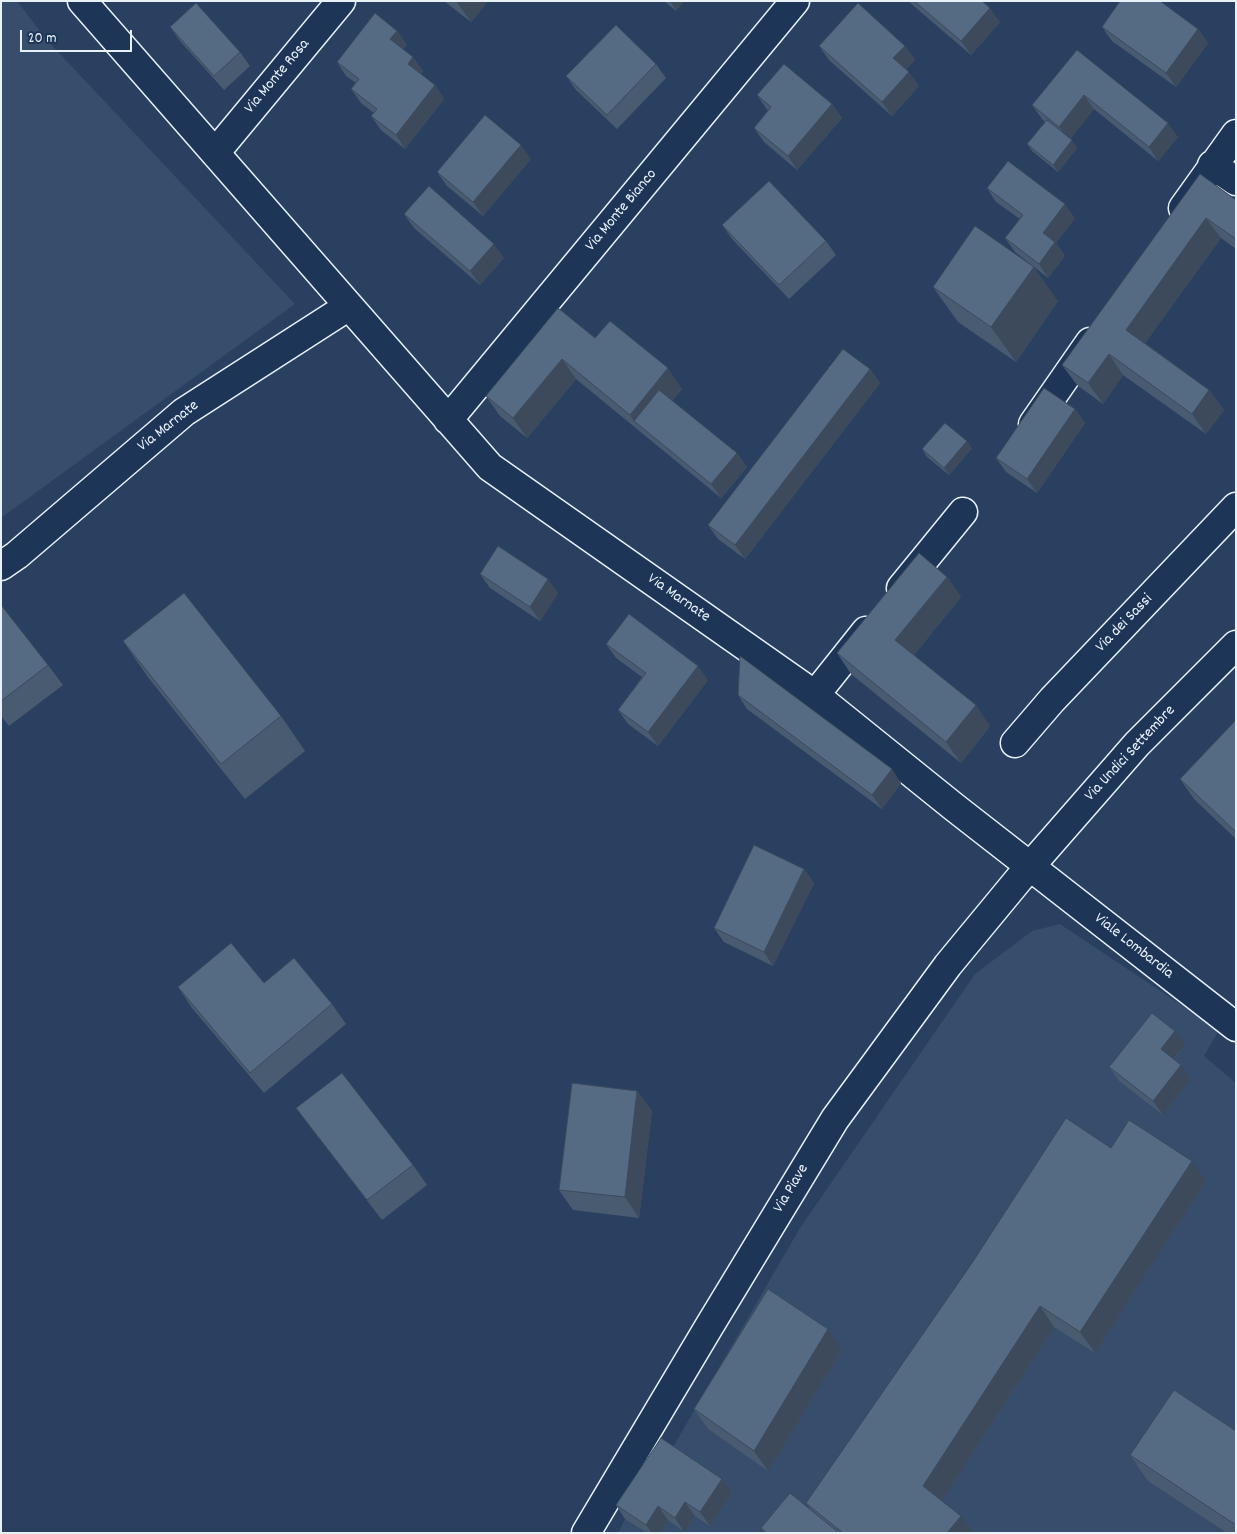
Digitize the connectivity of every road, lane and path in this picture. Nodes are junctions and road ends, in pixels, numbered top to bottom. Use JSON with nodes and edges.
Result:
{"nodes":[{"id":1,"x":82,"y":1,"type":"edge"},
{"id":2,"x":341,"y":1,"type":"edge"},
{"id":3,"x":795,"y":1,"type":"edge"},
{"id":4,"x":1236,"y":134,"type":"edge"},
{"id":5,"x":215,"y":153,"type":"junction"},
{"id":6,"x":1212,"y":165,"type":"junction"},
{"id":7,"x":1236,"y":182,"type":"edge"},
{"id":8,"x":1167,"y":231,"type":"edge"},
{"id":9,"x":349,"y":306,"type":"junction"},
{"id":10,"x":1105,"y":320,"type":"edge"},
{"id":11,"x":448,"y":420,"type":"junction"},
{"id":12,"x":1025,"y":435,"type":"edge"},
{"id":13,"x":1236,"y":507,"type":"edge"},
{"id":14,"x":963,"y":512,"type":"dead end"},
{"id":15,"x":1,"y":566,"type":"edge"},
{"id":16,"x":1236,"y":645,"type":"edge"},
{"id":17,"x":815,"y":695,"type":"junction"},
{"id":18,"x":1016,"y":743,"type":"dead end"},
{"id":19,"x":1030,"y":867,"type":"junction"},
{"id":20,"x":1236,"y":1027,"type":"edge"},
{"id":21,"x":586,"y":1533,"type":"edge"}],
"edges":[{"from":1,"to":5,"type":"street","name":"Via Marnate"},
{"from":2,"to":5,"type":"street","name":"Via Monte Rosa"},
{"from":3,"to":11,"type":"street","name":"Via Monte Bianco"},
{"from":4,"to":6,"type":"street"},
{"from":5,"to":9,"type":"street","name":"Via Marnate"},
{"from":6,"to":7,"type":"street"},
{"from":6,"to":8,"type":"street"},
{"from":9,"to":11,"type":"street","name":"Via Marnate"},
{"from":9,"to":15,"type":"street","name":"Via Marnate"},
{"from":10,"to":12,"type":"street"},
{"from":11,"to":17,"type":"street","name":"Via Marnate"},
{"from":13,"to":18,"type":"street","name":"Via dei Sassi"},
{"from":14,"to":17,"type":"street"},
{"from":16,"to":19,"type":"street","name":"Via Undici Settembre"},
{"from":17,"to":19,"type":"street","name":"Via Marnate"},
{"from":19,"to":20,"type":"street","name":"Viale Lombardia"},
{"from":19,"to":21,"type":"street","name":"Via Piave"}]}
